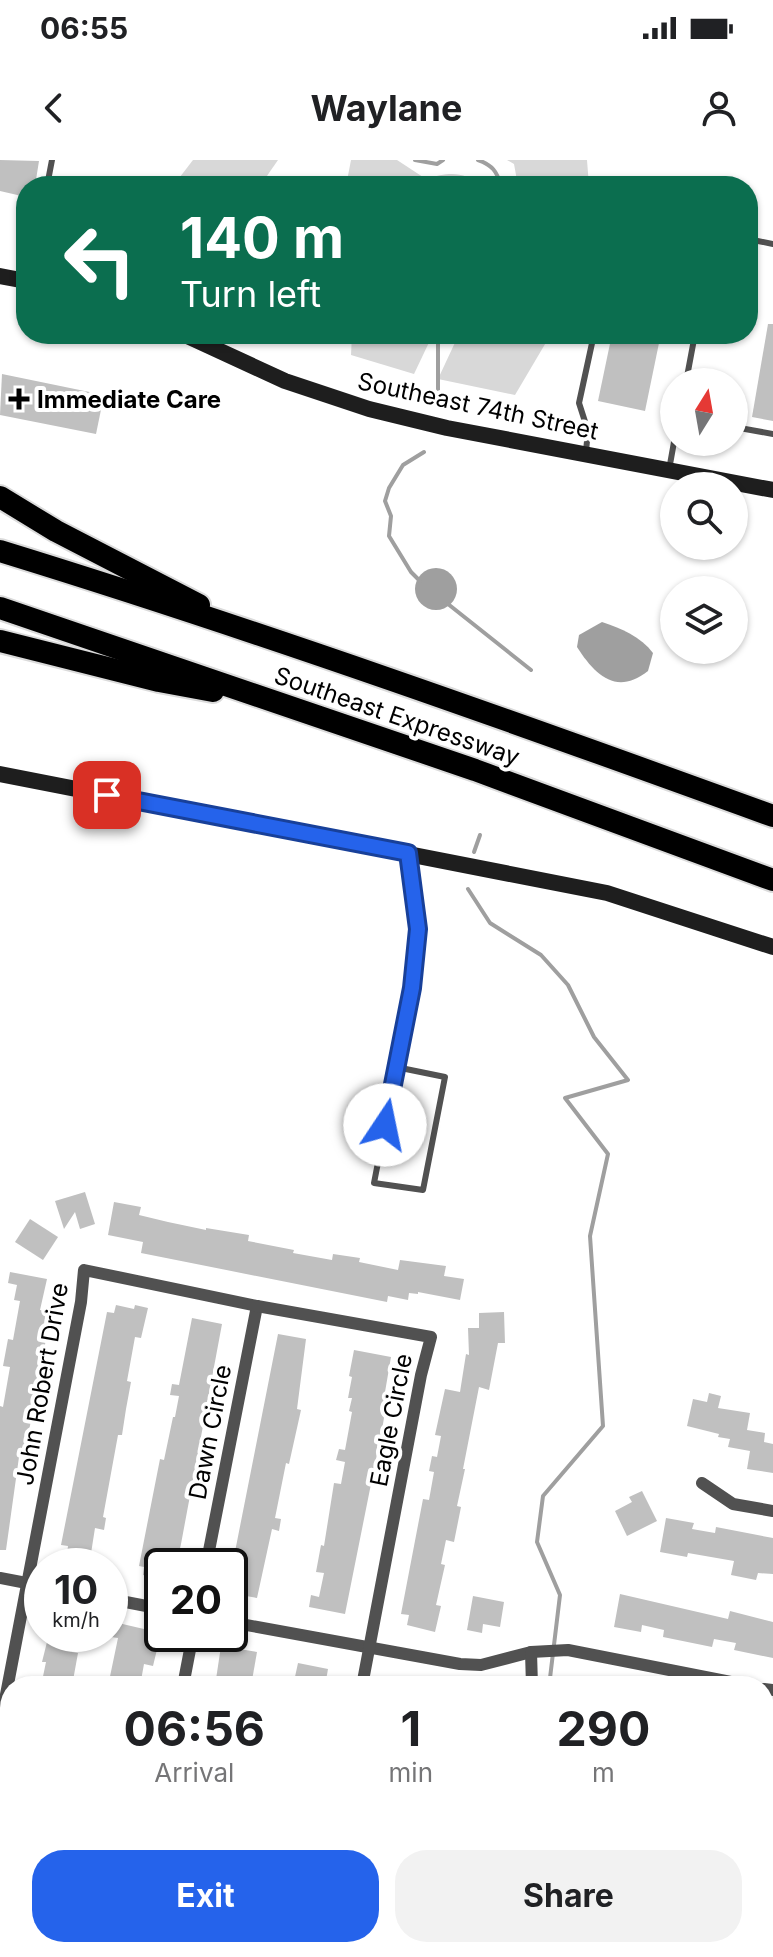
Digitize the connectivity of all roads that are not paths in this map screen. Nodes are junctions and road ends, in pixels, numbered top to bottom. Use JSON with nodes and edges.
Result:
{"nodes":[{"id":1,"x":205,"y":344,"type":"edge"},
{"id":2,"x":592,"y":344,"type":"edge"},
{"id":3,"x":693,"y":344,"type":"edge"},
{"id":4,"x":689,"y":368,"type":"edge"},
{"id":5,"x":748,"y":430,"type":"edge"},
{"id":6,"x":773,"y":434,"type":"edge"},
{"id":7,"x":586,"y":454,"type":"junction"},
{"id":8,"x":672,"y":456,"type":"edge"},
{"id":9,"x":669,"y":470,"type":"junction"},
{"id":10,"x":773,"y":490,"type":"edge"},
{"id":11,"x":0,"y":497,"type":"edge"},
{"id":12,"x":0,"y":551,"type":"edge"},
{"id":13,"x":0,"y":608,"type":"edge"},
{"id":14,"x":246,"y":631,"type":"junction"},
{"id":15,"x":0,"y":641,"type":"edge"},
{"id":16,"x":296,"y":707,"type":"junction"},
{"id":17,"x":0,"y":774,"type":"edge"},
{"id":18,"x":773,"y":816,"type":"edge"},
{"id":19,"x":408,"y":853,"type":"junction"},
{"id":20,"x":773,"y":880,"type":"edge"},
{"id":21,"x":773,"y":947,"type":"edge"},
{"id":22,"x":396,"y":1067,"type":"junction"},
{"id":23,"x":257,"y":1306,"type":"junction"},
{"id":24,"x":702,"y":1483,"type":"dead end"},
{"id":25,"x":773,"y":1511,"type":"edge"},
{"id":26,"x":34,"y":1548,"type":"edge"},
{"id":27,"x":210,"y":1548,"type":"edge"},
{"id":28,"x":0,"y":1578,"type":"edge"},
{"id":29,"x":24,"y":1583,"type":"edge"},
{"id":30,"x":24,"y":1600,"type":"edge"},
{"id":31,"x":248,"y":1625,"type":"edge"},
{"id":32,"x":369,"y":1646,"type":"junction"},
{"id":33,"x":537,"y":1651,"type":"junction"},
{"id":34,"x":190,"y":1652,"type":"edge"},
{"id":35,"x":10,"y":1676,"type":"edge"},
{"id":36,"x":185,"y":1676,"type":"edge"},
{"id":37,"x":364,"y":1676,"type":"edge"},
{"id":38,"x":533,"y":1676,"type":"edge"},
{"id":39,"x":701,"y":1676,"type":"edge"}],
"edges":[{"from":1,"to":7,"type":"street","name":"Southeast 74th Street"},
{"from":2,"to":7,"type":"lane"},
{"from":3,"to":4,"type":"lane"},
{"from":5,"to":6,"type":"lane"},
{"from":7,"to":9,"type":"street","name":"Southeast 74th Street"},
{"from":8,"to":9,"type":"lane"},
{"from":9,"to":10,"type":"street","name":"Southeast 74th Street"},
{"from":11,"to":14,"type":"highway"},
{"from":12,"to":14,"type":"highway","name":"Southeast Expressway"},
{"from":13,"to":16,"type":"highway","name":"Southeast Expressway"},
{"from":14,"to":18,"type":"highway","name":"Southeast Expressway"},
{"from":15,"to":16,"type":"highway"},
{"from":16,"to":20,"type":"highway","name":"Southeast Expressway"},
{"from":17,"to":19,"type":"street"},
{"from":19,"to":21,"type":"street"},
{"from":19,"to":22,"type":"lane"},
{"from":22,"to":22,"type":"lane"},
{"from":23,"to":26,"type":"street","name":"John Robert Drive"},
{"from":23,"to":27,"type":"street","name":"Dawn Circle"},
{"from":23,"to":32,"type":"street","name":"Eagle Circle"},
{"from":24,"to":25,"type":"street"},
{"from":28,"to":29,"type":"street"},
{"from":30,"to":35,"type":"street","name":"John Robert Drive"},
{"from":31,"to":32,"type":"street"},
{"from":32,"to":33,"type":"street"},
{"from":32,"to":37,"type":"street","name":"Eagle Circle"},
{"from":33,"to":38,"type":"street"},
{"from":33,"to":39,"type":"street"},
{"from":34,"to":36,"type":"street"}]}
